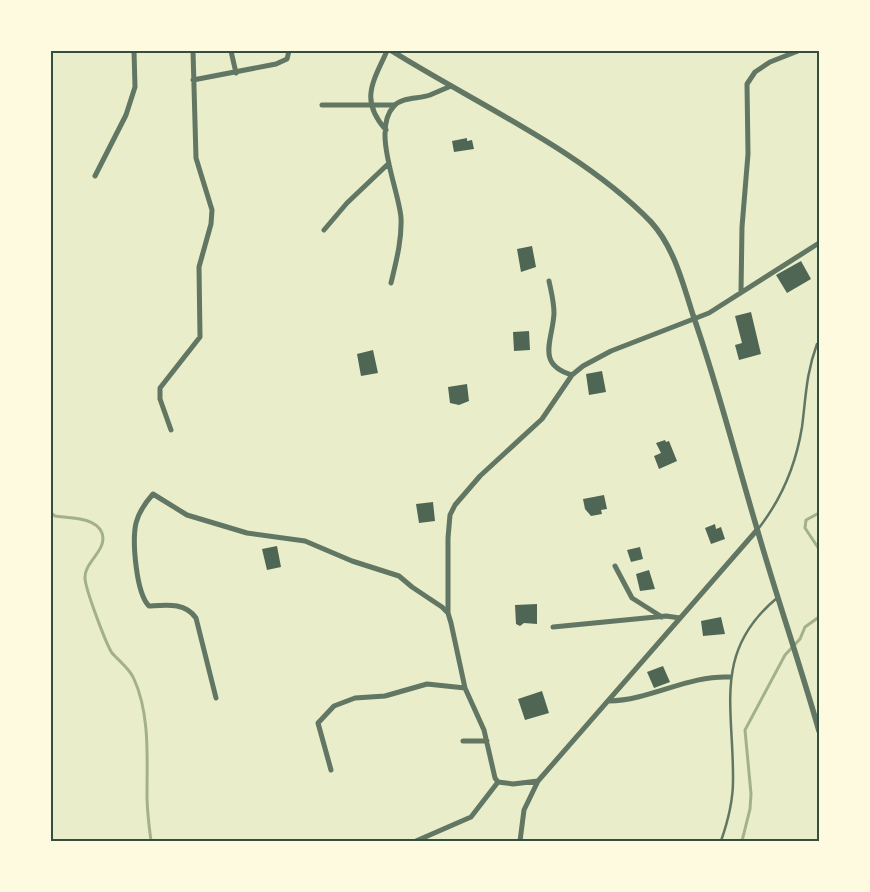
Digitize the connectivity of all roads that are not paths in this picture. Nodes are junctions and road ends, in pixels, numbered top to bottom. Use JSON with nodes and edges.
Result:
{"nodes":[{"id":1,"x":134,"y":51,"type":"edge"},
{"id":2,"x":192,"y":51,"type":"edge"},
{"id":3,"x":230,"y":51,"type":"edge"},
{"id":4,"x":289,"y":51,"type":"edge"},
{"id":5,"x":387,"y":51,"type":"edge"},
{"id":6,"x":392,"y":51,"type":"edge"},
{"id":7,"x":798,"y":51,"type":"edge"},
{"id":8,"x":236,"y":73,"type":"junction"},
{"id":9,"x":193,"y":80,"type":"junction"},
{"id":10,"x":452,"y":86,"type":"junction"},
{"id":11,"x":322,"y":105,"type":"dead end"},
{"id":12,"x":394,"y":105,"type":"junction"},
{"id":13,"x":370,"y":106,"type":"junction"},
{"id":14,"x":386,"y":130,"type":"junction"},
{"id":15,"x":388,"y":166,"type":"junction"},
{"id":16,"x":95,"y":176,"type":"dead end"},
{"id":17,"x":324,"y":230,"type":"dead end"},
{"id":18,"x":819,"y":242,"type":"edge"},
{"id":19,"x":548,"y":281,"type":"dead end"},
{"id":20,"x":391,"y":283,"type":"dead end"},
{"id":21,"x":741,"y":292,"type":"junction"},
{"id":22,"x":695,"y":320,"type":"junction"},
{"id":23,"x":817,"y":344,"type":"dead end"},
{"id":24,"x":572,"y":375,"type":"junction"},
{"id":25,"x":171,"y":430,"type":"dead end"},
{"id":26,"x":757,"y":530,"type":"junction"},
{"id":27,"x":615,"y":566,"type":"dead end"},
{"id":28,"x":779,"y":598,"type":"junction"},
{"id":29,"x":448,"y":613,"type":"junction"},
{"id":30,"x":662,"y":617,"type":"junction"},
{"id":31,"x":680,"y":618,"type":"junction"},
{"id":32,"x":553,"y":627,"type":"dead end"},
{"id":33,"x":730,"y":677,"type":"junction"},
{"id":34,"x":465,"y":688,"type":"junction"},
{"id":35,"x":216,"y":698,"type":"dead end"},
{"id":36,"x":610,"y":701,"type":"junction"},
{"id":37,"x":819,"y":731,"type":"edge"},
{"id":38,"x":463,"y":741,"type":"dead end"},
{"id":39,"x":487,"y":741,"type":"junction"},
{"id":40,"x":331,"y":770,"type":"dead end"},
{"id":41,"x":538,"y":781,"type":"junction"},
{"id":42,"x":498,"y":782,"type":"junction"},
{"id":43,"x":416,"y":841,"type":"edge"},
{"id":44,"x":520,"y":841,"type":"edge"},
{"id":45,"x":722,"y":841,"type":"edge"}],
"edges":[{"from":1,"to":16,"type":"street"},
{"from":2,"to":9,"type":"street"},
{"from":3,"to":8,"type":"street"},
{"from":4,"to":8,"type":"street"},
{"from":5,"to":13,"type":"street"},
{"from":6,"to":10,"type":"street"},
{"from":7,"to":21,"type":"street"},
{"from":8,"to":9,"type":"street"},
{"from":9,"to":25,"type":"street"},
{"from":10,"to":12,"type":"street"},
{"from":10,"to":22,"type":"street"},
{"from":11,"to":13,"type":"street"},
{"from":12,"to":13,"type":"street"},
{"from":12,"to":14,"type":"street"},
{"from":13,"to":14,"type":"street"},
{"from":14,"to":15,"type":"street"},
{"from":15,"to":17,"type":"street"},
{"from":15,"to":20,"type":"street"},
{"from":18,"to":21,"type":"street"},
{"from":19,"to":24,"type":"street"},
{"from":21,"to":22,"type":"street"},
{"from":22,"to":24,"type":"street"},
{"from":22,"to":26,"type":"street"},
{"from":23,"to":26,"type":"lane"},
{"from":24,"to":29,"type":"street"},
{"from":26,"to":28,"type":"street"},
{"from":26,"to":31,"type":"street"},
{"from":27,"to":30,"type":"street"},
{"from":28,"to":33,"type":"lane"},
{"from":28,"to":37,"type":"street"},
{"from":29,"to":34,"type":"street"},
{"from":29,"to":35,"type":"street"},
{"from":30,"to":31,"type":"street"},
{"from":30,"to":32,"type":"street"},
{"from":31,"to":36,"type":"street"},
{"from":33,"to":36,"type":"street"},
{"from":33,"to":45,"type":"lane"},
{"from":34,"to":39,"type":"street"},
{"from":34,"to":40,"type":"street"},
{"from":36,"to":41,"type":"street"},
{"from":38,"to":39,"type":"street"},
{"from":39,"to":42,"type":"street"},
{"from":41,"to":42,"type":"street"},
{"from":41,"to":44,"type":"street"},
{"from":42,"to":43,"type":"street"}]}
